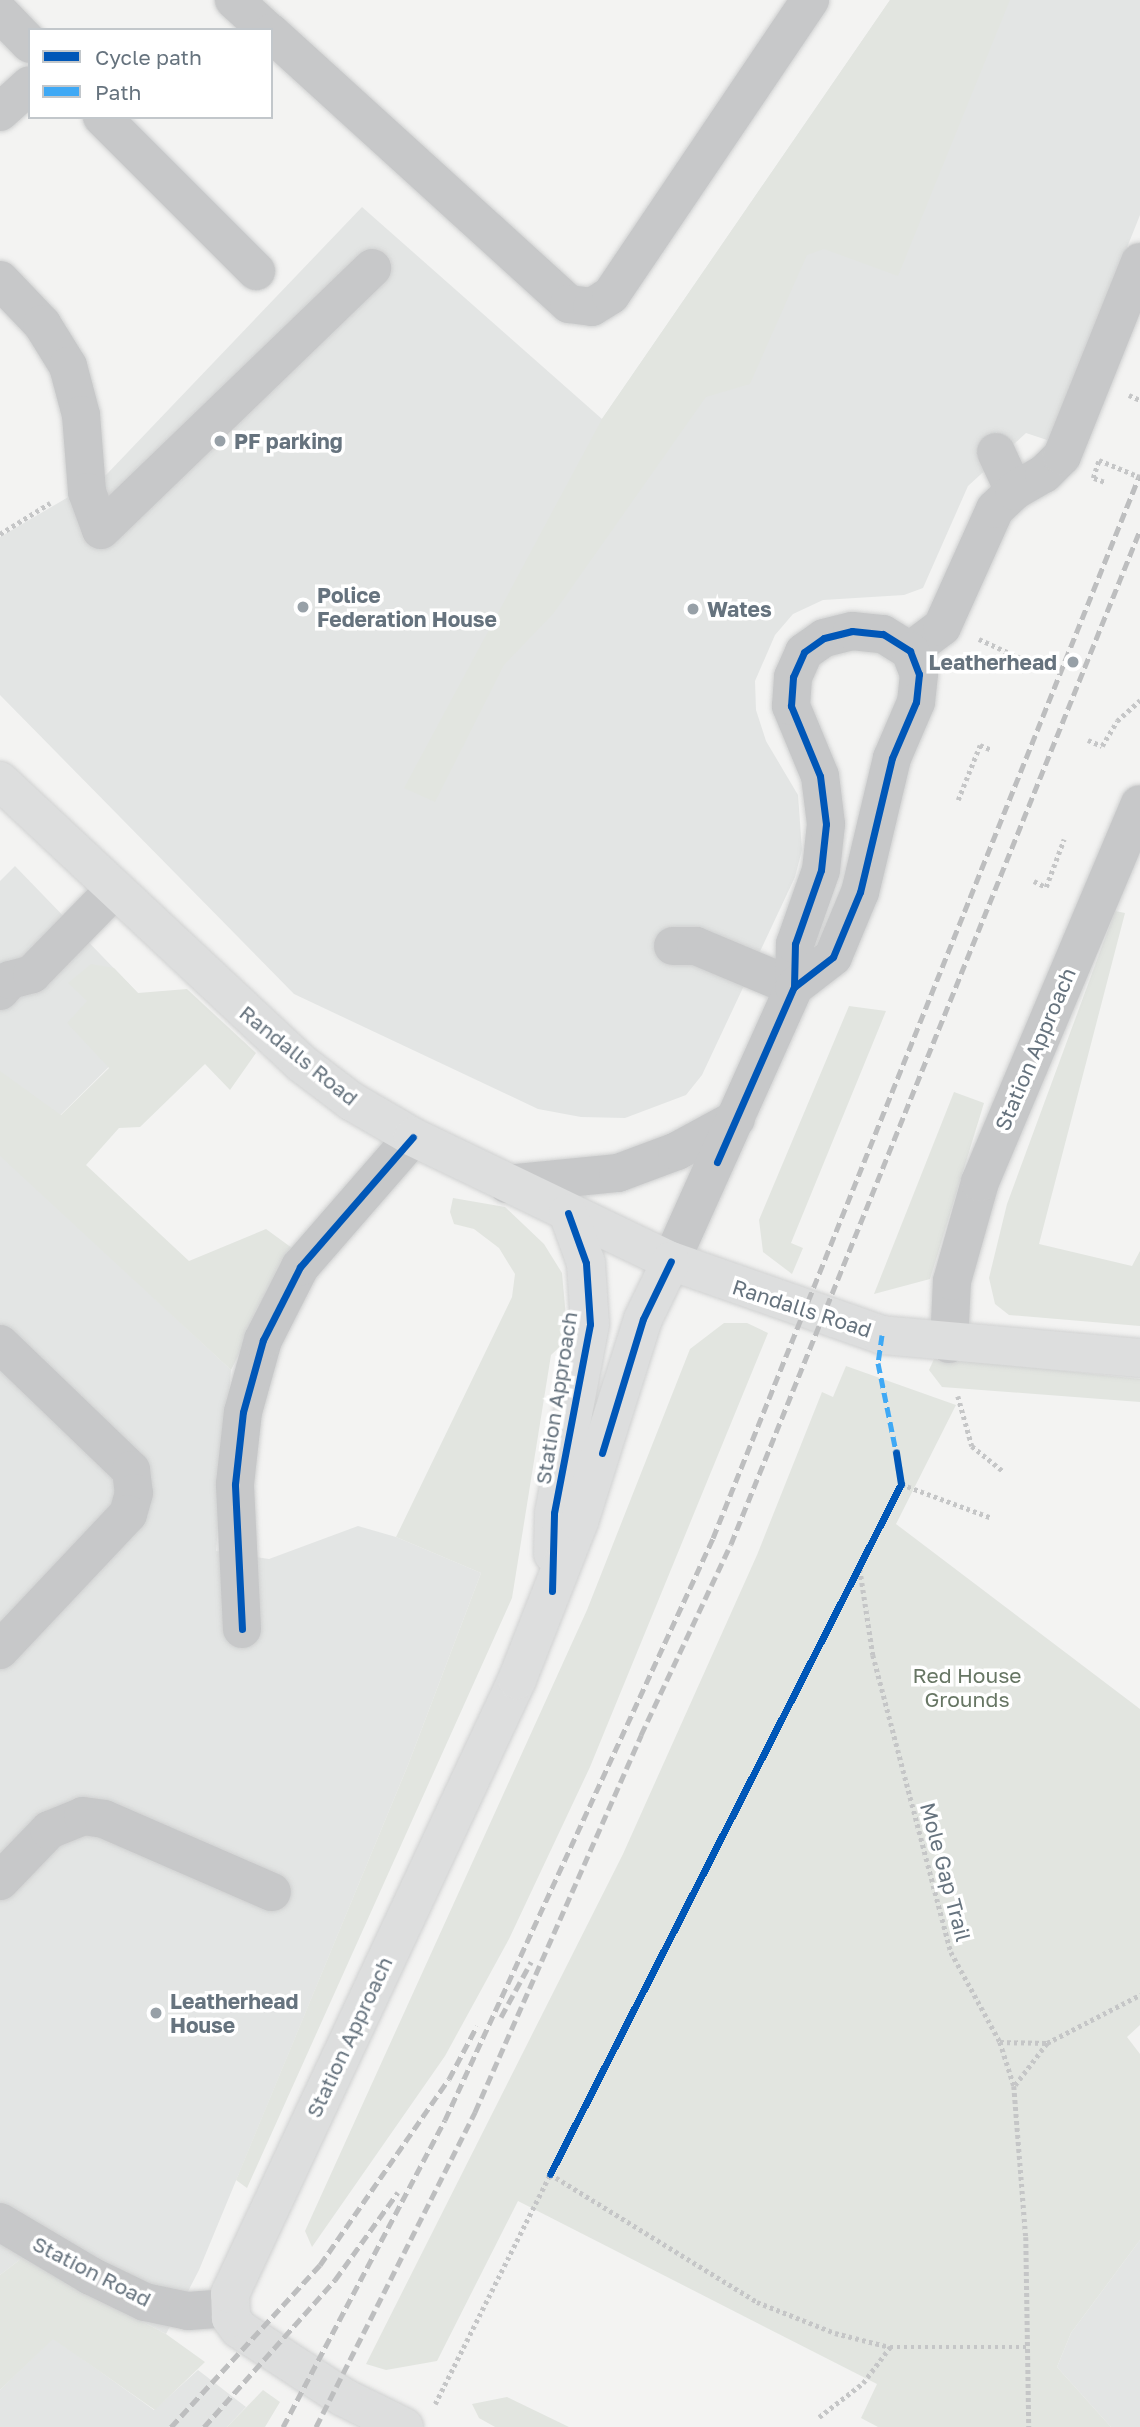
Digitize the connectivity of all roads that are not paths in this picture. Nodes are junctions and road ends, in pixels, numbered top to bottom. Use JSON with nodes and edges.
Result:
{"nodes":[{"id":1,"x":234,"y":0,"type":"edge"},
{"id":2,"x":810,"y":0,"type":"edge"},
{"id":3,"x":0,"y":13,"type":"edge"},
{"id":4,"x":265,"y":28,"type":"edge"},
{"id":5,"x":273,"y":35,"type":"edge"},
{"id":6,"x":28,"y":42,"type":"edge"},
{"id":7,"x":28,"y":87,"type":"edge"},
{"id":8,"x":0,"y":112,"type":"edge"},
{"id":9,"x":104,"y":119,"type":"edge"},
{"id":10,"x":1140,"y":262,"type":"edge"},
{"id":11,"x":372,"y":268,"type":"dead end"},
{"id":12,"x":256,"y":271,"type":"dead end"},
{"id":13,"x":0,"y":280,"type":"edge"},
{"id":14,"x":996,"y":452,"type":"dead end"},
{"id":15,"x":1014,"y":491,"type":"junction"},
{"id":16,"x":909,"y":650,"type":"junction"},
{"id":17,"x":0,"y":781,"type":"edge"},
{"id":18,"x":1140,"y":804,"type":"edge"},
{"id":19,"x":114,"y":890,"type":"junction"},
{"id":20,"x":673,"y":946,"type":"dead end"},
{"id":21,"x":16,"y":982,"type":"edge"},
{"id":22,"x":794,"y":987,"type":"junction"},
{"id":23,"x":0,"y":1015,"type":"edge"},
{"id":24,"x":736,"y":1119,"type":"junction"},
{"id":25,"x":412,"y":1137,"type":"junction"},
{"id":26,"x":508,"y":1184,"type":"junction"},
{"id":27,"x":568,"y":1213,"type":"junction"},
{"id":28,"x":671,"y":1261,"type":"junction"},
{"id":29,"x":0,"y":1344,"type":"edge"},
{"id":30,"x":949,"y":1344,"type":"junction"},
{"id":31,"x":1140,"y":1359,"type":"edge"},
{"id":32,"x":552,"y":1591,"type":"junction"},
{"id":33,"x":242,"y":1629,"type":"dead end"},
{"id":34,"x":0,"y":1650,"type":"edge"},
{"id":35,"x":0,"y":1881,"type":"edge"},
{"id":36,"x":272,"y":1892,"type":"dead end"},
{"id":37,"x":0,"y":2222,"type":"edge"},
{"id":38,"x":229,"y":2308,"type":"junction"},
{"id":39,"x":401,"y":2420,"type":"edge"}],
"edges":[{"from":1,"to":4,"type":"street"},
{"from":2,"to":5,"type":"street"},
{"from":3,"to":6,"type":"street"},
{"from":7,"to":8,"type":"street"},
{"from":9,"to":12,"type":"street"},
{"from":10,"to":15,"type":"street"},
{"from":11,"to":13,"type":"street"},
{"from":14,"to":15,"type":"street"},
{"from":15,"to":16,"type":"street"},
{"from":16,"to":22,"type":"street"},
{"from":16,"to":22,"type":"street"},
{"from":17,"to":19,"type":"main road","name":"Randalls Road"},
{"from":18,"to":30,"type":"street","name":"Station Approach"},
{"from":19,"to":21,"type":"street"},
{"from":19,"to":25,"type":"main road","name":"Randalls Road"},
{"from":20,"to":22,"type":"street"},
{"from":21,"to":23,"type":"street"},
{"from":22,"to":24,"type":"street"},
{"from":24,"to":26,"type":"street"},
{"from":24,"to":28,"type":"street"},
{"from":25,"to":26,"type":"main road","name":"Randalls Road"},
{"from":25,"to":33,"type":"street"},
{"from":26,"to":27,"type":"main road","name":"Randalls Road"},
{"from":27,"to":28,"type":"main road","name":"Randalls Road"},
{"from":27,"to":32,"type":"main road","name":"Station Approach"},
{"from":28,"to":30,"type":"main road","name":"Randalls Road"},
{"from":28,"to":32,"type":"main road","name":"Station Approach"},
{"from":29,"to":34,"type":"street"},
{"from":30,"to":31,"type":"main road","name":"Randalls Road"},
{"from":32,"to":38,"type":"main road","name":"Station Approach"},
{"from":35,"to":36,"type":"street"},
{"from":37,"to":38,"type":"street","name":"Station Road"},
{"from":38,"to":39,"type":"main road"}]}
